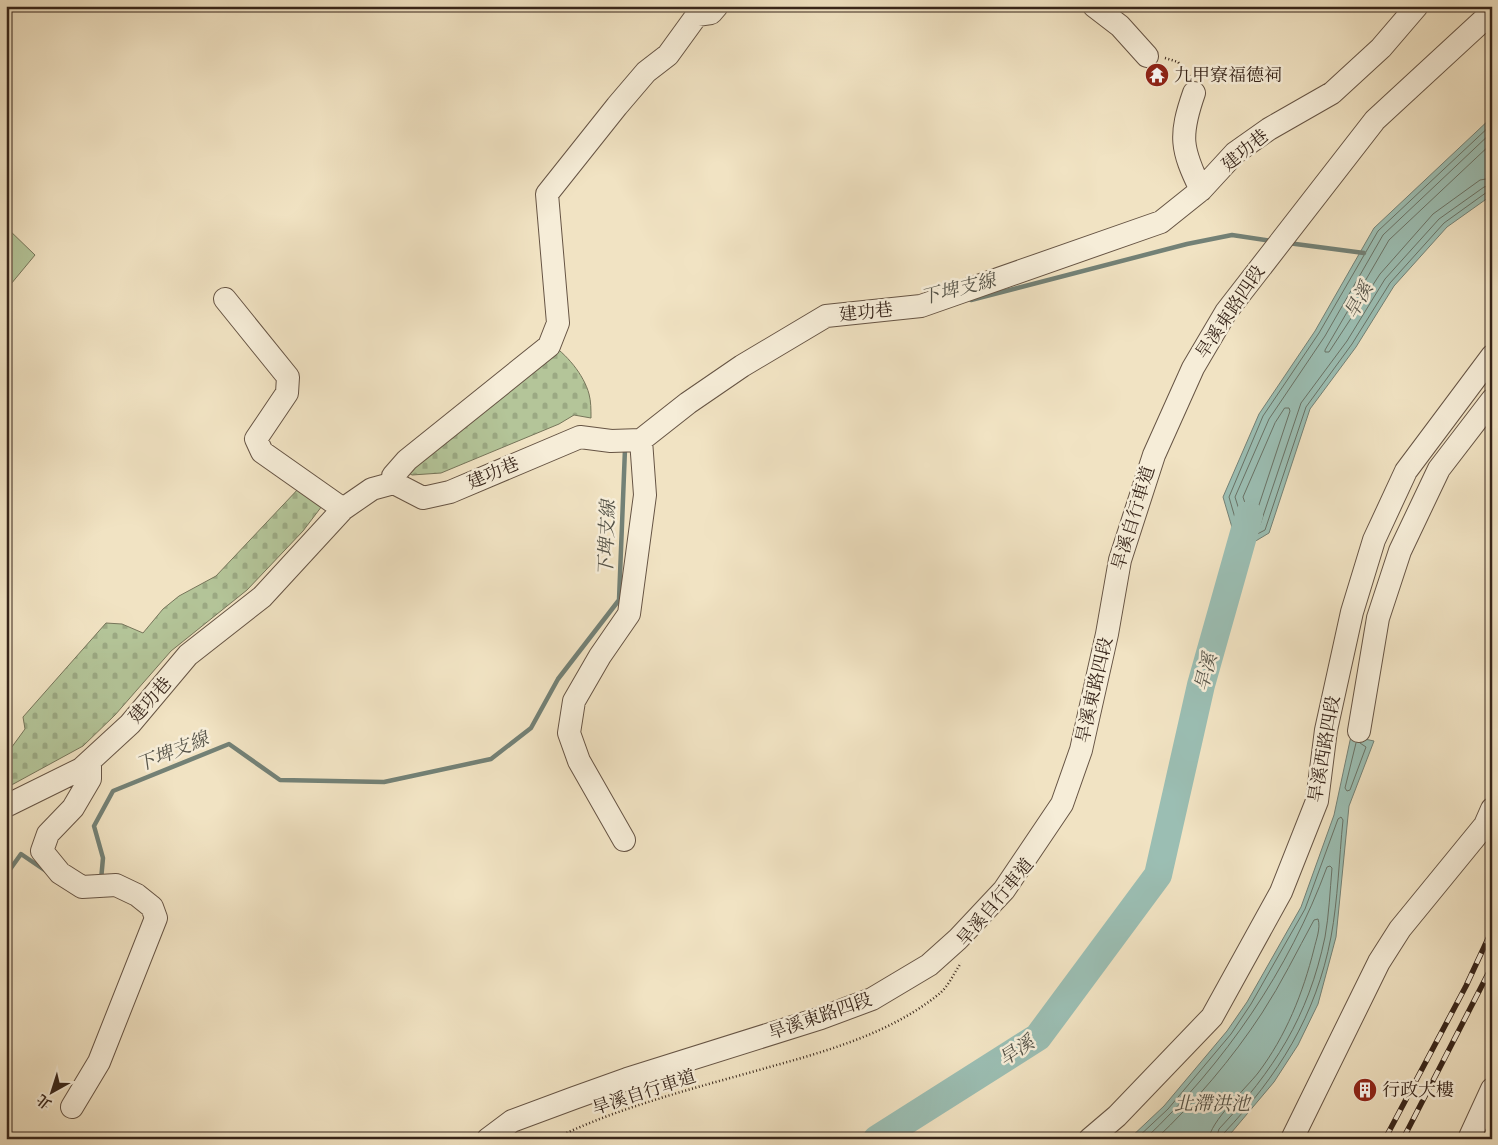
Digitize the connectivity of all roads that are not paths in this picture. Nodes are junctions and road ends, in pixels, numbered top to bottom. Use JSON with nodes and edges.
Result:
{"nodes":[{"id":1,"x":1094,"y":6,"type":"edge"},
{"id":2,"x":1417,"y":6,"type":"edge"},
{"id":3,"x":711,"y":8,"type":"edge"},
{"id":4,"x":1492,"y":12,"type":"edge"},
{"id":5,"x":1147,"y":56,"type":"road end"},
{"id":6,"x":1194,"y":93,"type":"road end"},
{"id":7,"x":1201,"y":190,"type":"junction"},
{"id":8,"x":225,"y":299,"type":"dead end"},
{"id":9,"x":1489,"y":347,"type":"edge"},
{"id":10,"x":1492,"y":400,"type":"edge"},
{"id":11,"x":641,"y":440,"type":"junction"},
{"id":12,"x":394,"y":483,"type":"junction"},
{"id":13,"x":342,"y":509,"type":"junction"},
{"id":14,"x":1359,"y":731,"type":"dead end"},
{"id":15,"x":90,"y":760,"type":"junction"},
{"id":16,"x":6,"y":806,"type":"edge"},
{"id":17,"x":1492,"y":810,"type":"edge"},
{"id":18,"x":624,"y":840,"type":"dead end"},
{"id":19,"x":1492,"y":1089,"type":"edge"},
{"id":20,"x":72,"y":1108,"type":"dead end"},
{"id":21,"x":488,"y":1139,"type":"edge"},
{"id":22,"x":1090,"y":1139,"type":"edge"},
{"id":23,"x":1292,"y":1139,"type":"edge"},
{"id":24,"x":1469,"y":1139,"type":"edge"}],
"edges":[{"from":1,"to":5,"type":"street"},
{"from":2,"to":7,"type":"street","name":"建功巷"},
{"from":3,"to":12,"type":"street"},
{"from":4,"to":21,"type":"street","name":"旱溪東路四段"},
{"from":6,"to":7,"type":"street"},
{"from":7,"to":11,"type":"street","name":"建功巷"},
{"from":8,"to":13,"type":"street"},
{"from":9,"to":22,"type":"street","name":"旱溪西路四段"},
{"from":10,"to":14,"type":"street"},
{"from":11,"to":12,"type":"street","name":"建功巷"},
{"from":11,"to":18,"type":"street"},
{"from":12,"to":13,"type":"street","name":"建功巷"},
{"from":13,"to":15,"type":"street","name":"建功巷"},
{"from":15,"to":16,"type":"street","name":"建功巷"},
{"from":15,"to":20,"type":"street"},
{"from":17,"to":23,"type":"street"},
{"from":19,"to":24,"type":"street"}]}
